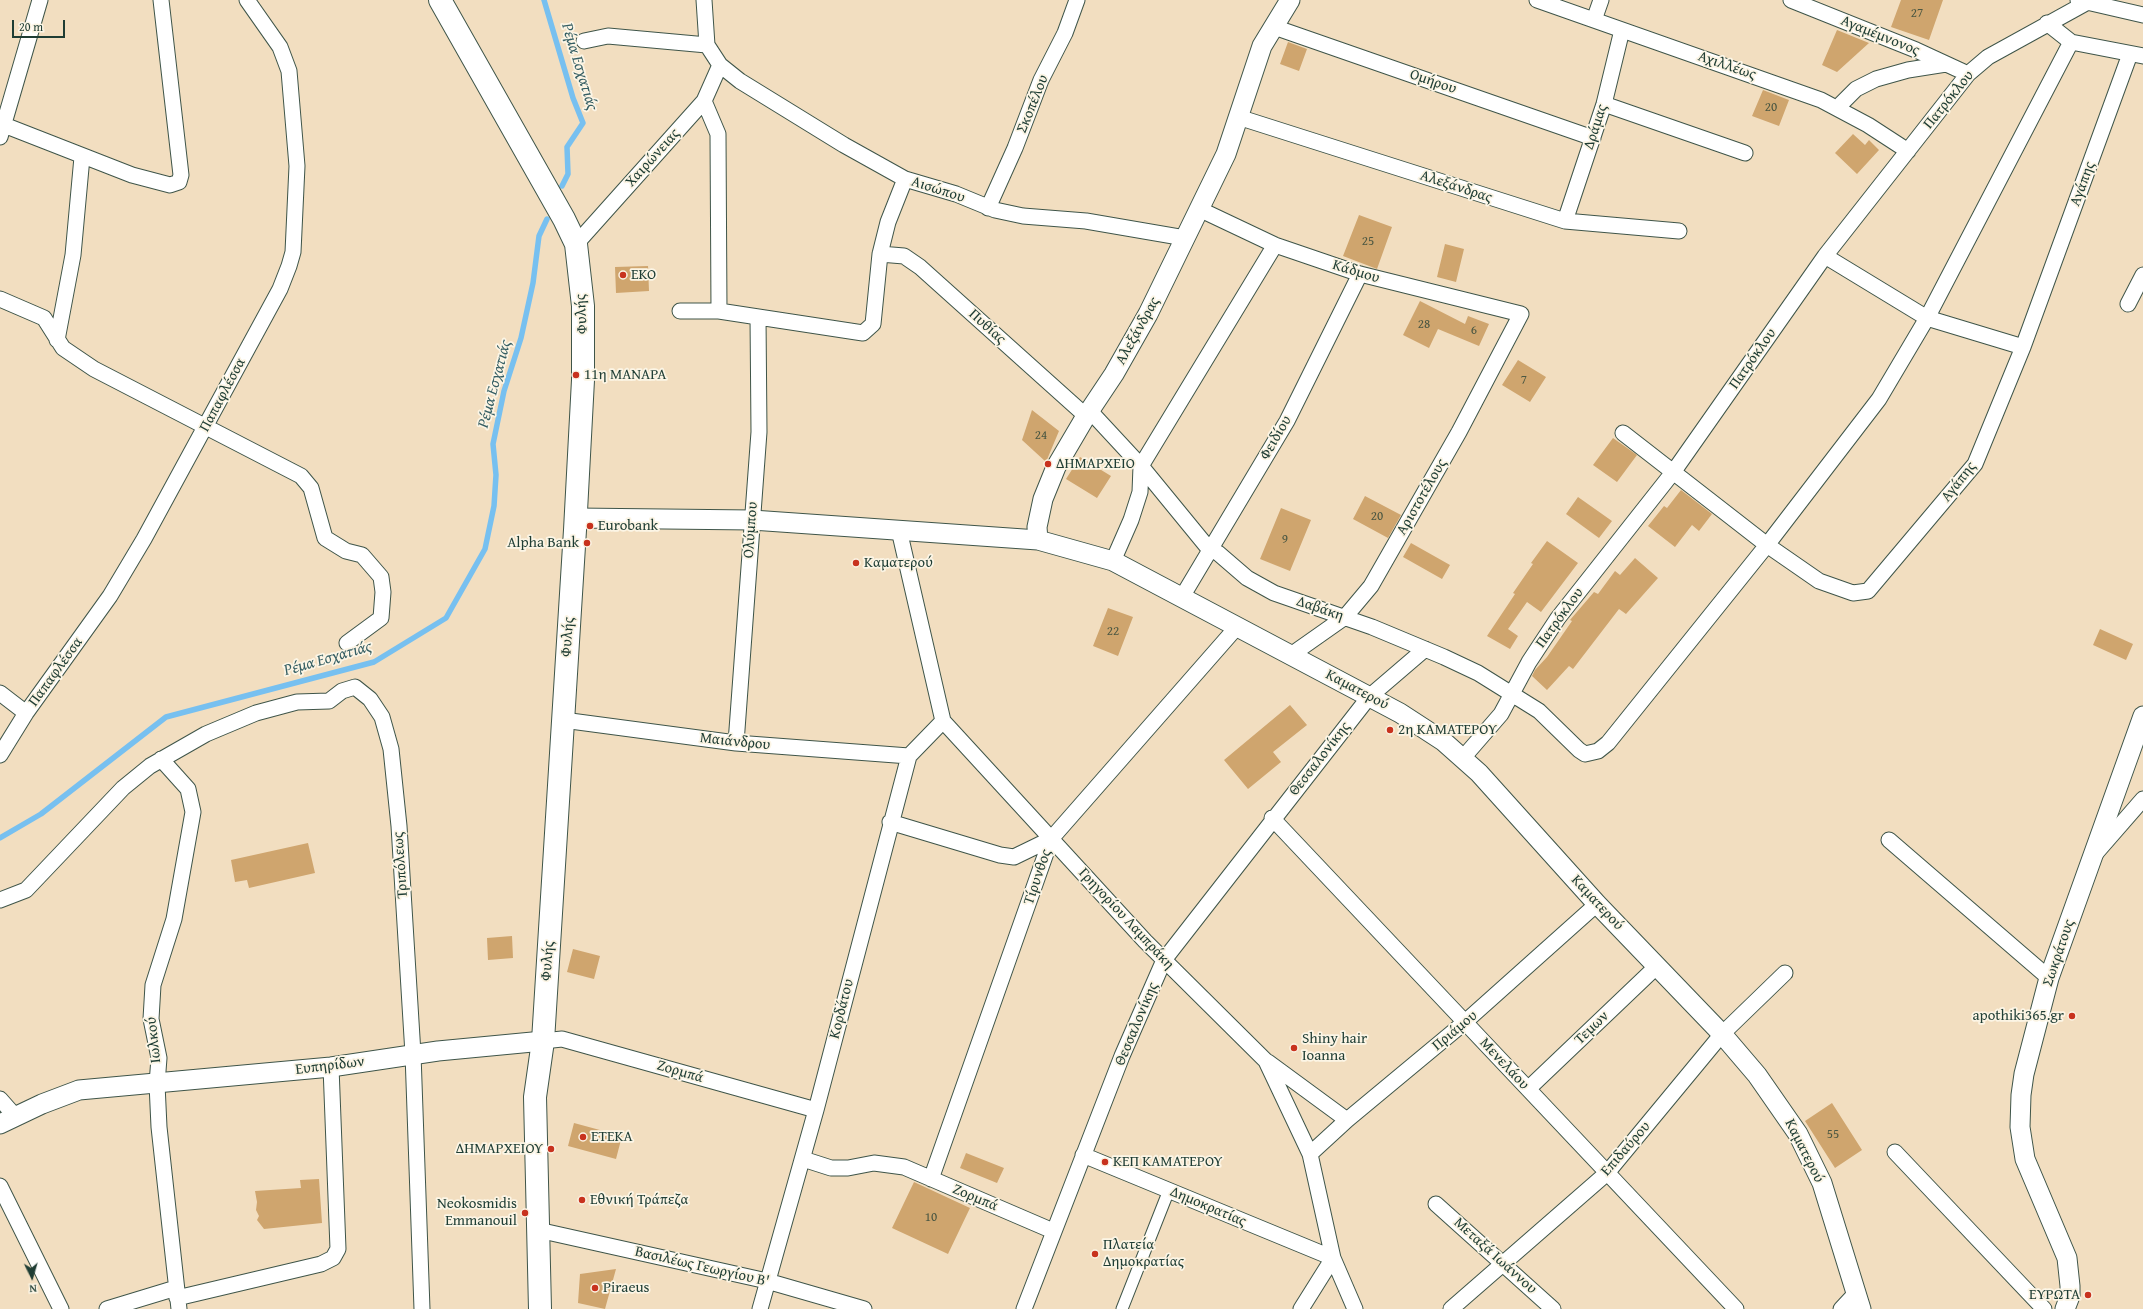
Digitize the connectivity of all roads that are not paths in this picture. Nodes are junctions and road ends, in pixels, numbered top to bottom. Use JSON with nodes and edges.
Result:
{"nodes":[{"id":1,"x":40,"y":0,"type":"edge"},
{"id":2,"x":161,"y":0,"type":"edge"},
{"id":3,"x":247,"y":0,"type":"edge"},
{"id":4,"x":440,"y":0,"type":"edge"},
{"id":5,"x":704,"y":0,"type":"edge"},
{"id":6,"x":1077,"y":0,"type":"edge"},
{"id":7,"x":1290,"y":0,"type":"edge"},
{"id":8,"x":1536,"y":0,"type":"edge"},
{"id":9,"x":1602,"y":0,"type":"edge"},
{"id":10,"x":1791,"y":0,"type":"edge"},
{"id":11,"x":2082,"y":1,"type":"edge"},
{"id":12,"x":2143,"y":15,"type":"edge"},
{"id":13,"x":1594,"y":20,"type":"junction"},
{"id":14,"x":2047,"y":23,"type":"junction"},
{"id":15,"x":1274,"y":27,"type":"junction"},
{"id":16,"x":1622,"y":30,"type":"junction"},
{"id":17,"x":584,"y":41,"type":"dead end"},
{"id":18,"x":2072,"y":42,"type":"junction"},
{"id":19,"x":707,"y":45,"type":"junction"},
{"id":20,"x":2137,"y":55,"type":"edge"},
{"id":21,"x":720,"y":64,"type":"junction"},
{"id":22,"x":1946,"y":64,"type":"junction"},
{"id":23,"x":1968,"y":74,"type":"junction"},
{"id":24,"x":6,"y":97,"type":"edge"},
{"id":25,"x":704,"y":101,"type":"junction"},
{"id":26,"x":1604,"y":104,"type":"junction"},
{"id":27,"x":1840,"y":109,"type":"junction"},
{"id":28,"x":1238,"y":117,"type":"junction"},
{"id":29,"x":2,"y":131,"type":"edge"},
{"id":30,"x":1593,"y":138,"type":"junction"},
{"id":31,"x":1908,"y":151,"type":"junction"},
{"id":32,"x":1745,"y":153,"type":"dead end"},
{"id":33,"x":82,"y":157,"type":"junction"},
{"id":34,"x":905,"y":179,"type":"junction"},
{"id":35,"x":988,"y":208,"type":"junction"},
{"id":36,"x":1199,"y":209,"type":"junction"},
{"id":37,"x":1565,"y":221,"type":"junction"},
{"id":38,"x":1679,"y":231,"type":"dead end"},
{"id":39,"x":1185,"y":238,"type":"junction"},
{"id":40,"x":576,"y":244,"type":"junction"},
{"id":41,"x":1275,"y":245,"type":"junction"},
{"id":42,"x":880,"y":254,"type":"junction"},
{"id":43,"x":1825,"y":256,"type":"junction"},
{"id":44,"x":1360,"y":274,"type":"junction"},
{"id":45,"x":2143,"y":275,"type":"edge"},
{"id":46,"x":0,"y":298,"type":"edge"},
{"id":47,"x":2128,"y":304,"type":"dead end"},
{"id":48,"x":680,"y":311,"type":"dead end"},
{"id":49,"x":719,"y":311,"type":"junction"},
{"id":50,"x":1520,"y":314,"type":"joint"},
{"id":51,"x":758,"y":317,"type":"junction"},
{"id":52,"x":1927,"y":318,"type":"junction"},
{"id":53,"x":57,"y":340,"type":"junction"},
{"id":54,"x":2023,"y":347,"type":"junction"},
{"id":55,"x":1088,"y":413,"type":"junction"},
{"id":56,"x":206,"y":427,"type":"junction"},
{"id":57,"x":1623,"y":433,"type":"dead end"},
{"id":58,"x":1141,"y":466,"type":"junction"},
{"id":59,"x":1674,"y":471,"type":"junction"},
{"id":60,"x":576,"y":518,"type":"junction"},
{"id":61,"x":752,"y":520,"type":"junction"},
{"id":62,"x":899,"y":530,"type":"junction"},
{"id":63,"x":1038,"y":540,"type":"junction"},
{"id":64,"x":1767,"y":545,"type":"junction"},
{"id":65,"x":1210,"y":549,"type":"junction"},
{"id":66,"x":1113,"y":561,"type":"junction"},
{"id":67,"x":1182,"y":598,"type":"junction"},
{"id":68,"x":1345,"y":618,"type":"junction"},
{"id":69,"x":1236,"y":628,"type":"junction"},
{"id":70,"x":347,"y":643,"type":"dead end"},
{"id":71,"x":1425,"y":649,"type":"junction"},
{"id":72,"x":1291,"y":655,"type":"junction"},
{"id":73,"x":0,"y":693,"type":"edge"},
{"id":74,"x":1513,"y":694,"type":"junction"},
{"id":75,"x":1369,"y":697,"type":"junction"},
{"id":76,"x":26,"y":713,"type":"junction"},
{"id":77,"x":2143,"y":716,"type":"edge"},
{"id":78,"x":563,"y":720,"type":"junction"},
{"id":79,"x":943,"y":720,"type":"junction"},
{"id":80,"x":736,"y":743,"type":"junction"},
{"id":81,"x":0,"y":755,"type":"edge"},
{"id":82,"x":909,"y":756,"type":"junction"},
{"id":83,"x":161,"y":759,"type":"junction"},
{"id":84,"x":1462,"y":759,"type":"junction"},
{"id":85,"x":2143,"y":799,"type":"edge"},
{"id":86,"x":1272,"y":818,"type":"junction"},
{"id":87,"x":890,"y":822,"type":"junction"},
{"id":88,"x":1051,"y":838,"type":"junction"},
{"id":89,"x":1888,"y":840,"type":"dead end"},
{"id":90,"x":2092,"y":858,"type":"junction"},
{"id":91,"x":0,"y":900,"type":"edge"},
{"id":92,"x":1597,"y":904,"type":"junction"},
{"id":93,"x":1164,"y":960,"type":"junction"},
{"id":94,"x":1656,"y":967,"type":"junction"},
{"id":95,"x":1785,"y":973,"type":"dead end"},
{"id":96,"x":2049,"y":978,"type":"junction"},
{"id":97,"x":1465,"y":1022,"type":"junction"},
{"id":98,"x":1722,"y":1034,"type":"junction"},
{"id":99,"x":543,"y":1041,"type":"junction"},
{"id":100,"x":413,"y":1054,"type":"junction"},
{"id":101,"x":1266,"y":1061,"type":"junction"},
{"id":102,"x":331,"y":1066,"type":"junction"},
{"id":103,"x":157,"y":1084,"type":"junction"},
{"id":104,"x":1528,"y":1089,"type":"junction"},
{"id":105,"x":0,"y":1099,"type":"edge"},
{"id":106,"x":816,"y":1110,"type":"junction"},
{"id":107,"x":7,"y":1120,"type":"edge"},
{"id":108,"x":1347,"y":1120,"type":"junction"},
{"id":109,"x":1895,"y":1152,"type":"dead end"},
{"id":110,"x":1310,"y":1154,"type":"junction"},
{"id":111,"x":1083,"y":1155,"type":"junction"},
{"id":112,"x":803,"y":1159,"type":"junction"},
{"id":113,"x":1607,"y":1173,"type":"junction"},
{"id":114,"x":931,"y":1179,"type":"junction"},
{"id":115,"x":0,"y":1186,"type":"edge"},
{"id":116,"x":1168,"y":1190,"type":"junction"},
{"id":117,"x":1436,"y":1204,"type":"dead end"},
{"id":118,"x":538,"y":1230,"type":"junction"},
{"id":119,"x":1053,"y":1231,"type":"junction"},
{"id":120,"x":1333,"y":1258,"type":"junction"},
{"id":121,"x":1504,"y":1264,"type":"junction"},
{"id":122,"x":767,"y":1281,"type":"junction"},
{"id":123,"x":177,"y":1298,"type":"edge"},
{"id":124,"x":1858,"y":1302,"type":"edge"},
{"id":125,"x":61,"y":1309,"type":"edge"},
{"id":126,"x":107,"y":1309,"type":"edge"},
{"id":127,"x":422,"y":1309,"type":"edge"},
{"id":128,"x":540,"y":1309,"type":"edge"},
{"id":129,"x":760,"y":1309,"type":"edge"},
{"id":130,"x":864,"y":1309,"type":"edge"},
{"id":131,"x":1024,"y":1309,"type":"edge"},
{"id":132,"x":1122,"y":1309,"type":"edge"},
{"id":133,"x":1301,"y":1309,"type":"edge"},
{"id":134,"x":1355,"y":1309,"type":"edge"},
{"id":135,"x":1451,"y":1309,"type":"edge"},
{"id":136,"x":1553,"y":1309,"type":"edge"},
{"id":137,"x":1736,"y":1309,"type":"edge"},
{"id":138,"x":1841,"y":1309,"type":"edge"},
{"id":139,"x":2044,"y":1309,"type":"edge"},
{"id":140,"x":2065,"y":1309,"type":"edge"}],
"edges":[{"from":1,"to":24,"type":"street"},
{"from":2,"to":33,"type":"street"},
{"from":3,"to":56,"type":"street","name":"Παπαφλέσσα"},
{"from":4,"to":40,"type":"main road","name":"Φυλής"},
{"from":5,"to":19,"type":"street"},
{"from":6,"to":35,"type":"street","name":"Σκοπέλου"},
{"from":7,"to":15,"type":"street","name":"Αλεξάνδρας"},
{"from":8,"to":13,"type":"street","name":"Αχιλλέως"},
{"from":9,"to":13,"type":"street"},
{"from":10,"to":22,"type":"street","name":"Αγαμέμνονος"},
{"from":11,"to":12,"type":"street"},
{"from":11,"to":14,"type":"street","name":"Πατρόκλου"},
{"from":13,"to":16,"type":"street","name":"Αχιλλέως"},
{"from":14,"to":18,"type":"street"},
{"from":14,"to":23,"type":"street","name":"Πατρόκλου"},
{"from":15,"to":28,"type":"street","name":"Αλεξάνδρας"},
{"from":15,"to":30,"type":"street","name":"Ομήρου"},
{"from":16,"to":26,"type":"street","name":"Δράμας"},
{"from":16,"to":27,"type":"street","name":"Αχιλλέως"},
{"from":17,"to":19,"type":"street"},
{"from":18,"to":20,"type":"street"},
{"from":18,"to":52,"type":"street"},
{"from":19,"to":21,"type":"street","name":"Αισώπου"},
{"from":20,"to":54,"type":"street","name":"Αγάπης"},
{"from":21,"to":25,"type":"street","name":"Χαιρώνειας"},
{"from":21,"to":34,"type":"street","name":"Αισώπου"},
{"from":22,"to":23,"type":"street","name":"Αγαμέμνονος"},
{"from":22,"to":27,"type":"street"},
{"from":23,"to":31,"type":"street","name":"Πατρόκλου"},
{"from":24,"to":29,"type":"street"},
{"from":25,"to":40,"type":"street","name":"Χαιρώνειας"},
{"from":25,"to":49,"type":"street"},
{"from":26,"to":30,"type":"street","name":"Δράμας"},
{"from":26,"to":32,"type":"street"},
{"from":27,"to":31,"type":"street","name":"Αχιλλέως"},
{"from":28,"to":36,"type":"street","name":"Αλεξάνδρας"},
{"from":28,"to":37,"type":"street","name":"Αλεξάνδρας"},
{"from":29,"to":33,"type":"street"},
{"from":30,"to":37,"type":"street","name":"Δράμας"},
{"from":31,"to":43,"type":"street","name":"Πατρόκλου"},
{"from":33,"to":53,"type":"street"},
{"from":34,"to":35,"type":"street","name":"Αισώπου"},
{"from":34,"to":42,"type":"street"},
{"from":35,"to":39,"type":"street","name":"Αισώπου"},
{"from":36,"to":39,"type":"street","name":"Αλεξάνδρας"},
{"from":36,"to":41,"type":"street","name":"Κάδμου"},
{"from":37,"to":38,"type":"street","name":"Αλεξάνδρας"},
{"from":39,"to":55,"type":"street","name":"Αλεξάνδρας"},
{"from":40,"to":60,"type":"main road","name":"Φυλής"},
{"from":41,"to":44,"type":"street","name":"Κάδμου"},
{"from":41,"to":58,"type":"street"},
{"from":42,"to":51,"type":"street"},
{"from":42,"to":55,"type":"street","name":"Πυθίας"},
{"from":43,"to":52,"type":"street"},
{"from":43,"to":59,"type":"street","name":"Πατρόκλου"},
{"from":44,"to":50,"type":"street","name":"Κάδμου"},
{"from":44,"to":65,"type":"street","name":"Φειδίου"},
{"from":45,"to":47,"type":"street"},
{"from":46,"to":53,"type":"street"},
{"from":48,"to":49,"type":"street"},
{"from":49,"to":51,"type":"street"},
{"from":50,"to":68,"type":"street","name":"Αριστοτέλους"},
{"from":51,"to":61,"type":"street","name":"Ολύμπου"},
{"from":52,"to":54,"type":"street"},
{"from":52,"to":64,"type":"street"},
{"from":53,"to":56,"type":"street"},
{"from":54,"to":64,"type":"street","name":"Αγάπης"},
{"from":55,"to":58,"type":"street","name":"Δαβάκη"},
{"from":55,"to":63,"type":"street","name":"Αλεξάνδρας"},
{"from":56,"to":70,"type":"street"},
{"from":56,"to":76,"type":"street","name":"Παπαφλέσσα"},
{"from":57,"to":59,"type":"street","name":"Αγάπης"},
{"from":58,"to":65,"type":"street","name":"Δαβάκη"},
{"from":58,"to":66,"type":"street"},
{"from":59,"to":64,"type":"street","name":"Αγάπης"},
{"from":59,"to":74,"type":"street","name":"Πατρόκλου"},
{"from":60,"to":61,"type":"street","name":"Καματερού"},
{"from":60,"to":78,"type":"main road","name":"Φυλής"},
{"from":61,"to":62,"type":"street","name":"Καματερού"},
{"from":61,"to":80,"type":"street","name":"Ολύμπου"},
{"from":62,"to":63,"type":"street","name":"Καματερού"},
{"from":62,"to":79,"type":"street","name":"Γρηγορίου Λαμπράκη"},
{"from":63,"to":66,"type":"street","name":"Καματερού"},
{"from":64,"to":74,"type":"street","name":"Δαβάκη"},
{"from":65,"to":67,"type":"street","name":"Φειδίου"},
{"from":65,"to":68,"type":"street","name":"Δαβάκη"},
{"from":66,"to":67,"type":"street","name":"Καματερού"},
{"from":67,"to":69,"type":"street","name":"Καματερού"},
{"from":68,"to":71,"type":"street","name":"Δαβάκη"},
{"from":68,"to":72,"type":"street","name":"Αριστοτέλους"},
{"from":69,"to":72,"type":"street","name":"Καματερού"},
{"from":69,"to":88,"type":"street","name":"Τίρυνθος"},
{"from":71,"to":74,"type":"street","name":"Δαβάκη"},
{"from":71,"to":75,"type":"street","name":"Θεσσαλονίκης"},
{"from":72,"to":75,"type":"street","name":"Καματερού"},
{"from":73,"to":76,"type":"street"},
{"from":74,"to":84,"type":"street","name":"Πατρόκλου"},
{"from":75,"to":84,"type":"street","name":"Καματερού"},
{"from":75,"to":86,"type":"street","name":"Θεσσαλονίκης"},
{"from":76,"to":81,"type":"street","name":"Παπαφλέσσα"},
{"from":77,"to":90,"type":"street","name":"Σωκράτους"},
{"from":78,"to":80,"type":"street","name":"Μαιάνδρου"},
{"from":78,"to":99,"type":"main road","name":"Φυλής"},
{"from":79,"to":82,"type":"street","name":"Κορδάτου"},
{"from":79,"to":88,"type":"street","name":"Γρηγορίου Λαμπράκη"},
{"from":80,"to":82,"type":"street","name":"Μαιάνδρου"},
{"from":82,"to":87,"type":"street","name":"Κορδάτου"},
{"from":83,"to":91,"type":"street"},
{"from":83,"to":100,"type":"street","name":"Τριπόλεως"},
{"from":83,"to":103,"type":"street","name":"Ιωλκού"},
{"from":84,"to":92,"type":"street","name":"Καματερού"},
{"from":85,"to":90,"type":"street"},
{"from":86,"to":93,"type":"street","name":"Θεσσαλονίκης"},
{"from":86,"to":97,"type":"street","name":"Μενελάου"},
{"from":87,"to":88,"type":"street"},
{"from":87,"to":106,"type":"street","name":"Κορδάτου"},
{"from":88,"to":93,"type":"street","name":"Γρηγορίου Λαμπράκη"},
{"from":88,"to":114,"type":"street","name":"Τίρυνθος"},
{"from":89,"to":96,"type":"street"},
{"from":90,"to":96,"type":"street","name":"Σωκράτους"},
{"from":92,"to":94,"type":"street","name":"Καματερού"},
{"from":92,"to":97,"type":"street","name":"Πριάμου"},
{"from":93,"to":101,"type":"street","name":"Γρηγορίου Λαμπράκη"},
{"from":93,"to":111,"type":"street","name":"Θεσσαλονίκης"},
{"from":94,"to":98,"type":"street","name":"Καματερού"},
{"from":94,"to":104,"type":"street","name":"Τεμων"},
{"from":95,"to":98,"type":"street","name":"Επιδαύρου"},
{"from":96,"to":140,"type":"street","name":"Σωκράτους"},
{"from":97,"to":104,"type":"street","name":"Μενελάου"},
{"from":97,"to":108,"type":"street","name":"Πριάμου"},
{"from":98,"to":113,"type":"street","name":"Επιδαύρου"},
{"from":98,"to":124,"type":"street","name":"Καματερού"},
{"from":99,"to":100,"type":"street","name":"Ευπηρίδων"},
{"from":99,"to":106,"type":"street","name":"Ζορμπά"},
{"from":99,"to":118,"type":"main road","name":"Φυλής"},
{"from":100,"to":102,"type":"street","name":"Ευπηρίδων"},
{"from":100,"to":127,"type":"street"},
{"from":101,"to":108,"type":"street"},
{"from":101,"to":110,"type":"street","name":"Γρηγορίου Λαμπράκη"},
{"from":102,"to":103,"type":"street","name":"Ευπηρίδων"},
{"from":102,"to":123,"type":"street"},
{"from":103,"to":107,"type":"street","name":"Ευπηρίδων"},
{"from":103,"to":123,"type":"street","name":"Ιωλκού"},
{"from":104,"to":113,"type":"street","name":"Μενελάου"},
{"from":105,"to":107,"type":"street"},
{"from":106,"to":112,"type":"street","name":"Κορδάτου"},
{"from":108,"to":110,"type":"street","name":"Πριάμου"},
{"from":109,"to":139,"type":"street"},
{"from":110,"to":120,"type":"street","name":"Γρηγορίου Λαμπράκη"},
{"from":111,"to":116,"type":"street","name":"Δημοκρατίας"},
{"from":111,"to":119,"type":"street","name":"Θεσσαλονίκης"},
{"from":112,"to":114,"type":"street","name":"Ζορμπά"},
{"from":112,"to":122,"type":"street","name":"Κορδάτου"},
{"from":113,"to":121,"type":"street","name":"Επιδαύρου"},
{"from":113,"to":137,"type":"street","name":"Μενελάου"},
{"from":114,"to":119,"type":"street","name":"Ζορμπά"},
{"from":115,"to":125,"type":"street"},
{"from":116,"to":120,"type":"street","name":"Δημοκρατίας"},
{"from":116,"to":132,"type":"street"},
{"from":117,"to":121,"type":"street","name":"Μεταξά Ιωάννου"},
{"from":118,"to":122,"type":"street","name":"Βασιλέως Γεωργίου Β'"},
{"from":118,"to":128,"type":"main road","name":"Φυλής"},
{"from":119,"to":131,"type":"street","name":"Θεσσαλονίκης"},
{"from":120,"to":133,"type":"street"},
{"from":120,"to":134,"type":"street","name":"Γρηγορίου Λαμπράκη"},
{"from":121,"to":135,"type":"street","name":"Επιδαύρου"},
{"from":121,"to":136,"type":"street","name":"Μεταξά Ιωάννου"},
{"from":122,"to":129,"type":"street","name":"Κορδάτου"},
{"from":122,"to":130,"type":"street","name":"Βασιλέως Γεωργίου Β'"},
{"from":123,"to":126,"type":"street"},
{"from":124,"to":138,"type":"street"}]}
